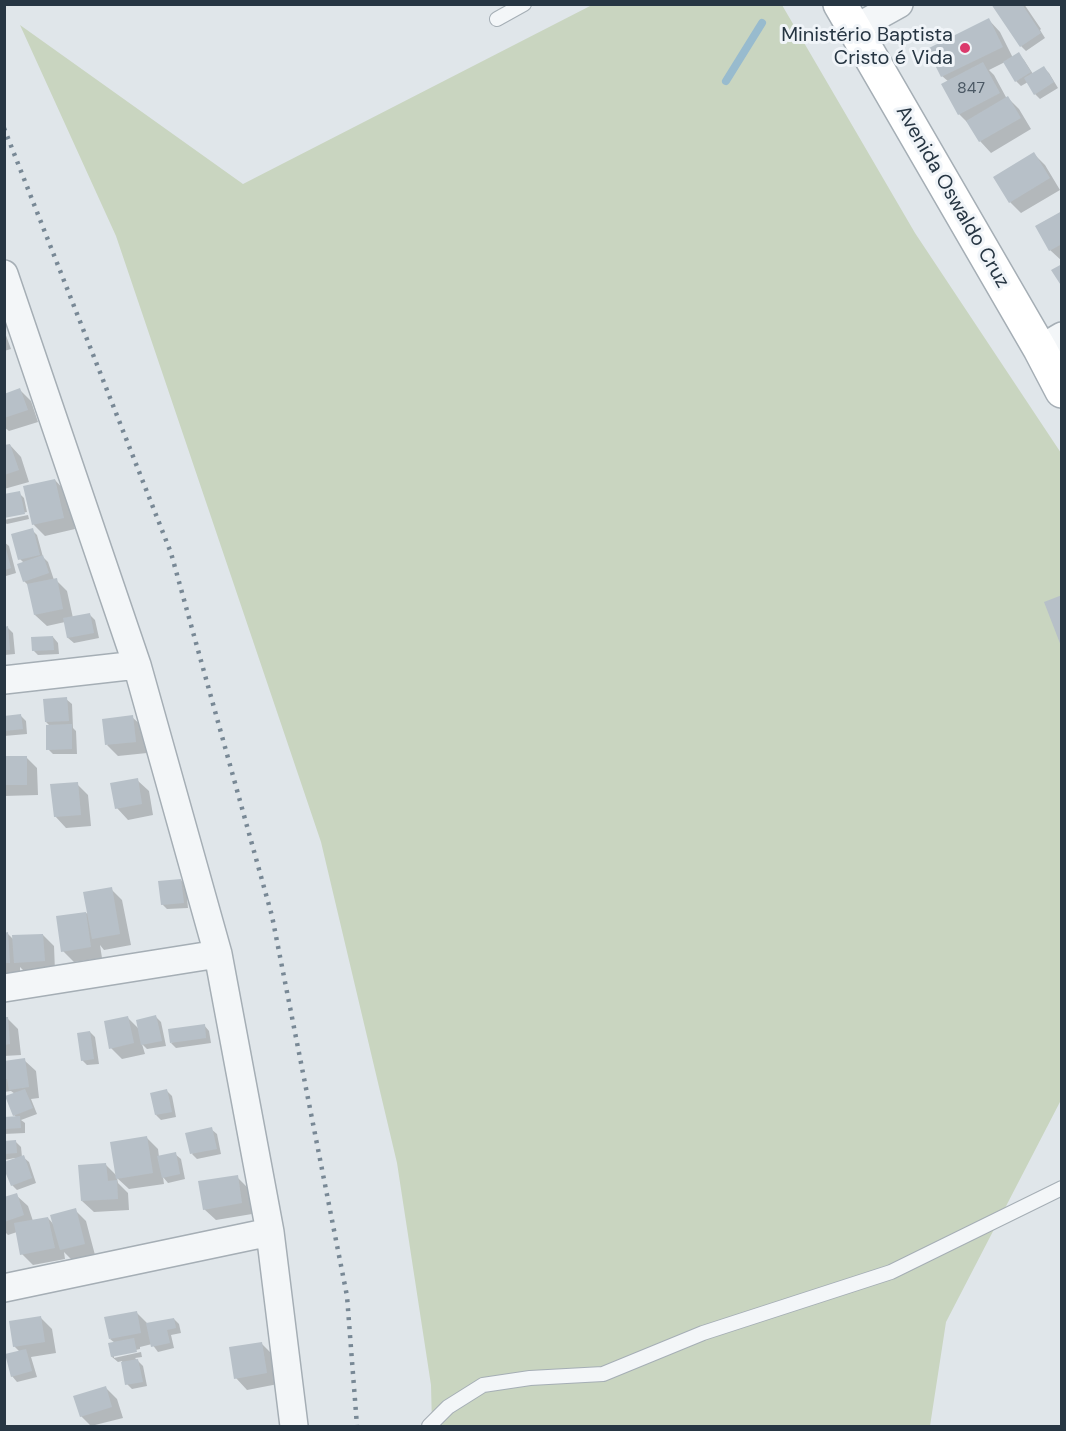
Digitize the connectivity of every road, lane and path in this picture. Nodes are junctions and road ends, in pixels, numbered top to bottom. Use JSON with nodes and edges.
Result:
{"nodes":[{"id":1,"x":524,"y":4,"type":"edge"},
{"id":2,"x":899,"y":4,"type":"edge"},
{"id":3,"x":847,"y":17,"type":"edge"},
{"id":4,"x":497,"y":19,"type":"dead end"},
{"id":5,"x":4,"y":274,"type":"edge"},
{"id":6,"x":1051,"y":343,"type":"edge"},
{"id":7,"x":1062,"y":391,"type":"edge"},
{"id":8,"x":137,"y":665,"type":"junction"},
{"id":9,"x":4,"y":680,"type":"edge"},
{"id":10,"x":218,"y":954,"type":"junction"},
{"id":11,"x":4,"y":988,"type":"edge"},
{"id":12,"x":1062,"y":1188,"type":"edge"},
{"id":13,"x":270,"y":1232,"type":"junction"},
{"id":14,"x":4,"y":1288,"type":"edge"},
{"id":15,"x":294,"y":1426,"type":"edge"},
{"id":16,"x":429,"y":1426,"type":"edge"}],
"edges":[{"from":1,"to":4,"type":"lane"},
{"from":2,"to":3,"type":"street"},
{"from":3,"to":6,"type":"street","name":"Avenida Oswaldo Cruz"},
{"from":5,"to":8,"type":"street"},
{"from":6,"to":7,"type":"street","name":"Avenida Oswaldo Cruz"},
{"from":8,"to":9,"type":"street"},
{"from":8,"to":10,"type":"street"},
{"from":10,"to":11,"type":"street"},
{"from":10,"to":13,"type":"street"},
{"from":12,"to":16,"type":"lane"},
{"from":13,"to":14,"type":"street"},
{"from":13,"to":15,"type":"street"}]}
